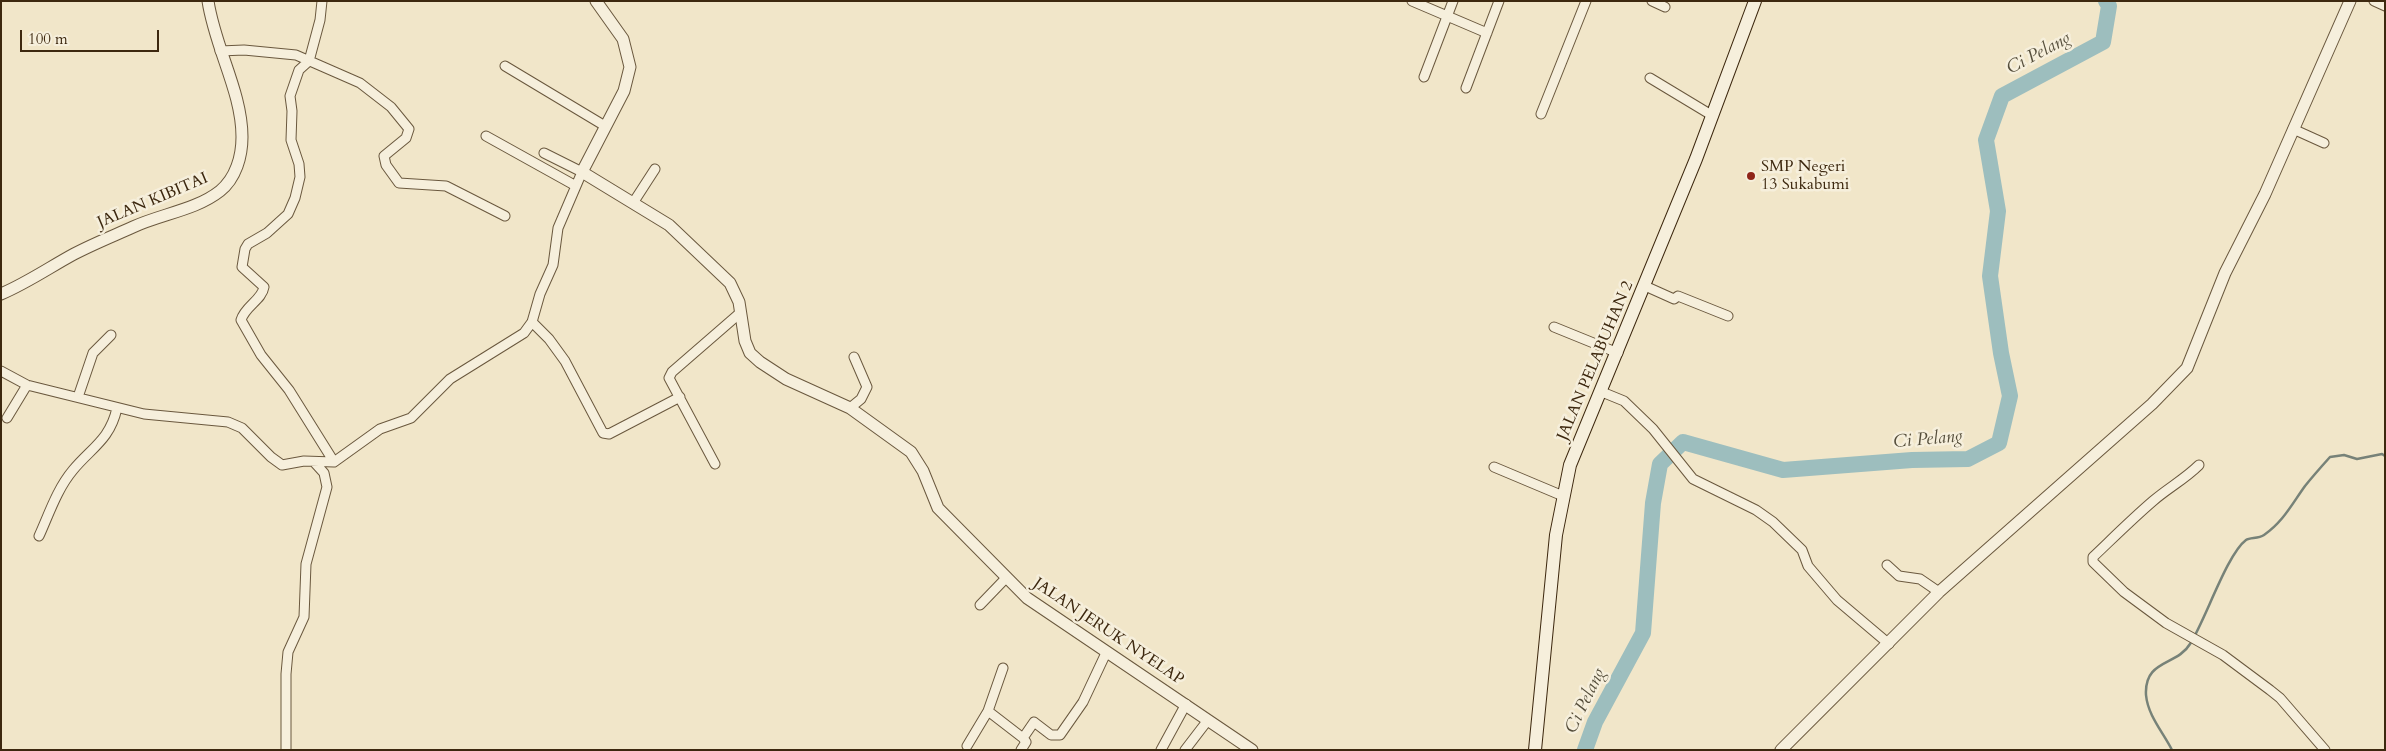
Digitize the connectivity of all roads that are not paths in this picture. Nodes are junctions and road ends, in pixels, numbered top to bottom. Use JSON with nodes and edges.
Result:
{"nodes":[{"id":1,"x":208,"y":1,"type":"edge"},
{"id":2,"x":322,"y":1,"type":"edge"},
{"id":3,"x":596,"y":1,"type":"edge"},
{"id":4,"x":1412,"y":1,"type":"edge"},
{"id":5,"x":1453,"y":1,"type":"edge"},
{"id":6,"x":1499,"y":1,"type":"edge"},
{"id":7,"x":1586,"y":1,"type":"edge"},
{"id":8,"x":1652,"y":1,"type":"edge"},
{"id":9,"x":1755,"y":1,"type":"edge"},
{"id":10,"x":2350,"y":1,"type":"edge"},
{"id":11,"x":2374,"y":1,"type":"edge"},
{"id":12,"x":2385,"y":6,"type":"edge"},
{"id":13,"x":1665,"y":7,"type":"dead end"},
{"id":14,"x":1447,"y":17,"type":"junction"},
{"id":15,"x":1487,"y":33,"type":"junction"},
{"id":16,"x":220,"y":51,"type":"junction"},
{"id":17,"x":309,"y":61,"type":"junction"},
{"id":18,"x":505,"y":66,"type":"dead end"},
{"id":19,"x":1424,"y":77,"type":"dead end"},
{"id":20,"x":1650,"y":78,"type":"dead end"},
{"id":21,"x":1466,"y":88,"type":"dead end"},
{"id":22,"x":1541,"y":114,"type":"dead end"},
{"id":23,"x":1712,"y":116,"type":"junction"},
{"id":24,"x":605,"y":126,"type":"junction"},
{"id":25,"x":2294,"y":129,"type":"junction"},
{"id":26,"x":486,"y":136,"type":"dead end"},
{"id":27,"x":2324,"y":142,"type":"dead end"},
{"id":28,"x":544,"y":153,"type":"dead end"},
{"id":29,"x":655,"y":170,"type":"dead end"},
{"id":30,"x":582,"y":172,"type":"junction"},
{"id":31,"x":576,"y":186,"type":"junction"},
{"id":32,"x":633,"y":203,"type":"junction"},
{"id":33,"x":505,"y":216,"type":"dead end"},
{"id":34,"x":1645,"y":286,"type":"junction"},
{"id":35,"x":1,"y":294,"type":"edge"},
{"id":36,"x":740,"y":313,"type":"junction"},
{"id":37,"x":1728,"y":316,"type":"dead end"},
{"id":38,"x":532,"y":322,"type":"junction"},
{"id":39,"x":1554,"y":327,"type":"dead end"},
{"id":40,"x":111,"y":335,"type":"dead end"},
{"id":41,"x":1618,"y":353,"type":"junction"},
{"id":42,"x":854,"y":357,"type":"dead end"},
{"id":43,"x":1,"y":371,"type":"edge"},
{"id":44,"x":27,"y":385,"type":"junction"},
{"id":45,"x":1602,"y":392,"type":"junction"},
{"id":46,"x":78,"y":397,"type":"junction"},
{"id":47,"x":680,"y":397,"type":"junction"},
{"id":48,"x":117,"y":408,"type":"junction"},
{"id":49,"x":850,"y":408,"type":"junction"},
{"id":50,"x":7,"y":418,"type":"dead end"},
{"id":51,"x":314,"y":462,"type":"junction"},
{"id":52,"x":334,"y":462,"type":"junction"},
{"id":53,"x":715,"y":464,"type":"dead end"},
{"id":54,"x":2199,"y":465,"type":"dead end"},
{"id":55,"x":1494,"y":467,"type":"dead end"},
{"id":56,"x":1563,"y":496,"type":"junction"},
{"id":57,"x":39,"y":536,"type":"dead end"},
{"id":58,"x":1887,"y":564,"type":"dead end"},
{"id":59,"x":1006,"y":578,"type":"junction"},
{"id":60,"x":1939,"y":592,"type":"junction"},
{"id":61,"x":980,"y":605,"type":"dead end"},
{"id":62,"x":1889,"y":644,"type":"junction"},
{"id":63,"x":1106,"y":653,"type":"junction"},
{"id":64,"x":1003,"y":668,"type":"dead end"},
{"id":65,"x":1186,"y":704,"type":"junction"},
{"id":66,"x":988,"y":711,"type":"junction"},
{"id":67,"x":1208,"y":720,"type":"junction"},
{"id":68,"x":1023,"y":738,"type":"junction"},
{"id":69,"x":967,"y":746,"type":"dead end"},
{"id":70,"x":1247,"y":749,"type":"edge"},
{"id":71,"x":286,"y":750,"type":"edge"},
{"id":72,"x":1020,"y":750,"type":"edge"},
{"id":73,"x":1160,"y":750,"type":"edge"},
{"id":74,"x":1185,"y":750,"type":"edge"},
{"id":75,"x":1535,"y":750,"type":"edge"},
{"id":76,"x":1780,"y":750,"type":"edge"},
{"id":77,"x":2325,"y":750,"type":"edge"}],
"edges":[{"from":1,"to":16,"type":"street","name":"JALAN KIBITAI"},
{"from":2,"to":17,"type":"street"},
{"from":3,"to":24,"type":"street"},
{"from":4,"to":14,"type":"street"},
{"from":5,"to":14,"type":"street"},
{"from":6,"to":15,"type":"street"},
{"from":7,"to":22,"type":"street"},
{"from":8,"to":13,"type":"street"},
{"from":9,"to":23,"type":"main road","name":"JALAN PELABUHAN 2"},
{"from":10,"to":25,"type":"street"},
{"from":11,"to":12,"type":"street"},
{"from":14,"to":15,"type":"street"},
{"from":14,"to":19,"type":"street"},
{"from":15,"to":21,"type":"street"},
{"from":16,"to":17,"type":"street"},
{"from":16,"to":35,"type":"street","name":"JALAN KIBITAI"},
{"from":17,"to":33,"type":"street"},
{"from":17,"to":52,"type":"street"},
{"from":18,"to":24,"type":"street"},
{"from":20,"to":23,"type":"street"},
{"from":23,"to":34,"type":"main road","name":"JALAN PELABUHAN 2"},
{"from":24,"to":30,"type":"street"},
{"from":25,"to":27,"type":"street"},
{"from":25,"to":60,"type":"street"},
{"from":26,"to":31,"type":"street"},
{"from":28,"to":30,"type":"street"},
{"from":29,"to":32,"type":"street"},
{"from":30,"to":31,"type":"street"},
{"from":30,"to":32,"type":"street","name":"JALAN JERUK NYELAP"},
{"from":31,"to":38,"type":"street"},
{"from":32,"to":36,"type":"street","name":"JALAN JERUK NYELAP"},
{"from":34,"to":37,"type":"street"},
{"from":34,"to":41,"type":"main road","name":"JALAN PELABUHAN 2"},
{"from":36,"to":47,"type":"street"},
{"from":36,"to":49,"type":"street","name":"JALAN JERUK NYELAP"},
{"from":38,"to":47,"type":"street"},
{"from":38,"to":52,"type":"street"},
{"from":39,"to":41,"type":"street"},
{"from":40,"to":46,"type":"street"},
{"from":41,"to":45,"type":"main road","name":"JALAN PELABUHAN 2"},
{"from":42,"to":49,"type":"street"},
{"from":43,"to":44,"type":"street"},
{"from":44,"to":46,"type":"street"},
{"from":44,"to":50,"type":"street"},
{"from":45,"to":56,"type":"main road","name":"JALAN PELABUHAN 2"},
{"from":45,"to":62,"type":"street"},
{"from":46,"to":48,"type":"street"},
{"from":47,"to":53,"type":"street"},
{"from":48,"to":51,"type":"street"},
{"from":48,"to":57,"type":"street"},
{"from":49,"to":59,"type":"street","name":"JALAN JERUK NYELAP"},
{"from":51,"to":52,"type":"street"},
{"from":51,"to":71,"type":"street"},
{"from":54,"to":77,"type":"street"},
{"from":55,"to":56,"type":"street"},
{"from":56,"to":75,"type":"main road","name":"JALAN PELABUHAN 2"},
{"from":58,"to":60,"type":"street"},
{"from":59,"to":61,"type":"street"},
{"from":59,"to":63,"type":"street","name":"JALAN JERUK NYELAP"},
{"from":60,"to":62,"type":"street"},
{"from":62,"to":76,"type":"street"},
{"from":63,"to":65,"type":"street","name":"JALAN JERUK NYELAP"},
{"from":63,"to":68,"type":"street"},
{"from":64,"to":66,"type":"street"},
{"from":65,"to":67,"type":"street","name":"JALAN JERUK NYELAP"},
{"from":65,"to":73,"type":"street"},
{"from":66,"to":68,"type":"street"},
{"from":66,"to":69,"type":"street"},
{"from":67,"to":70,"type":"street","name":"JALAN JERUK NYELAP"},
{"from":67,"to":74,"type":"street"},
{"from":68,"to":72,"type":"street"}]}
